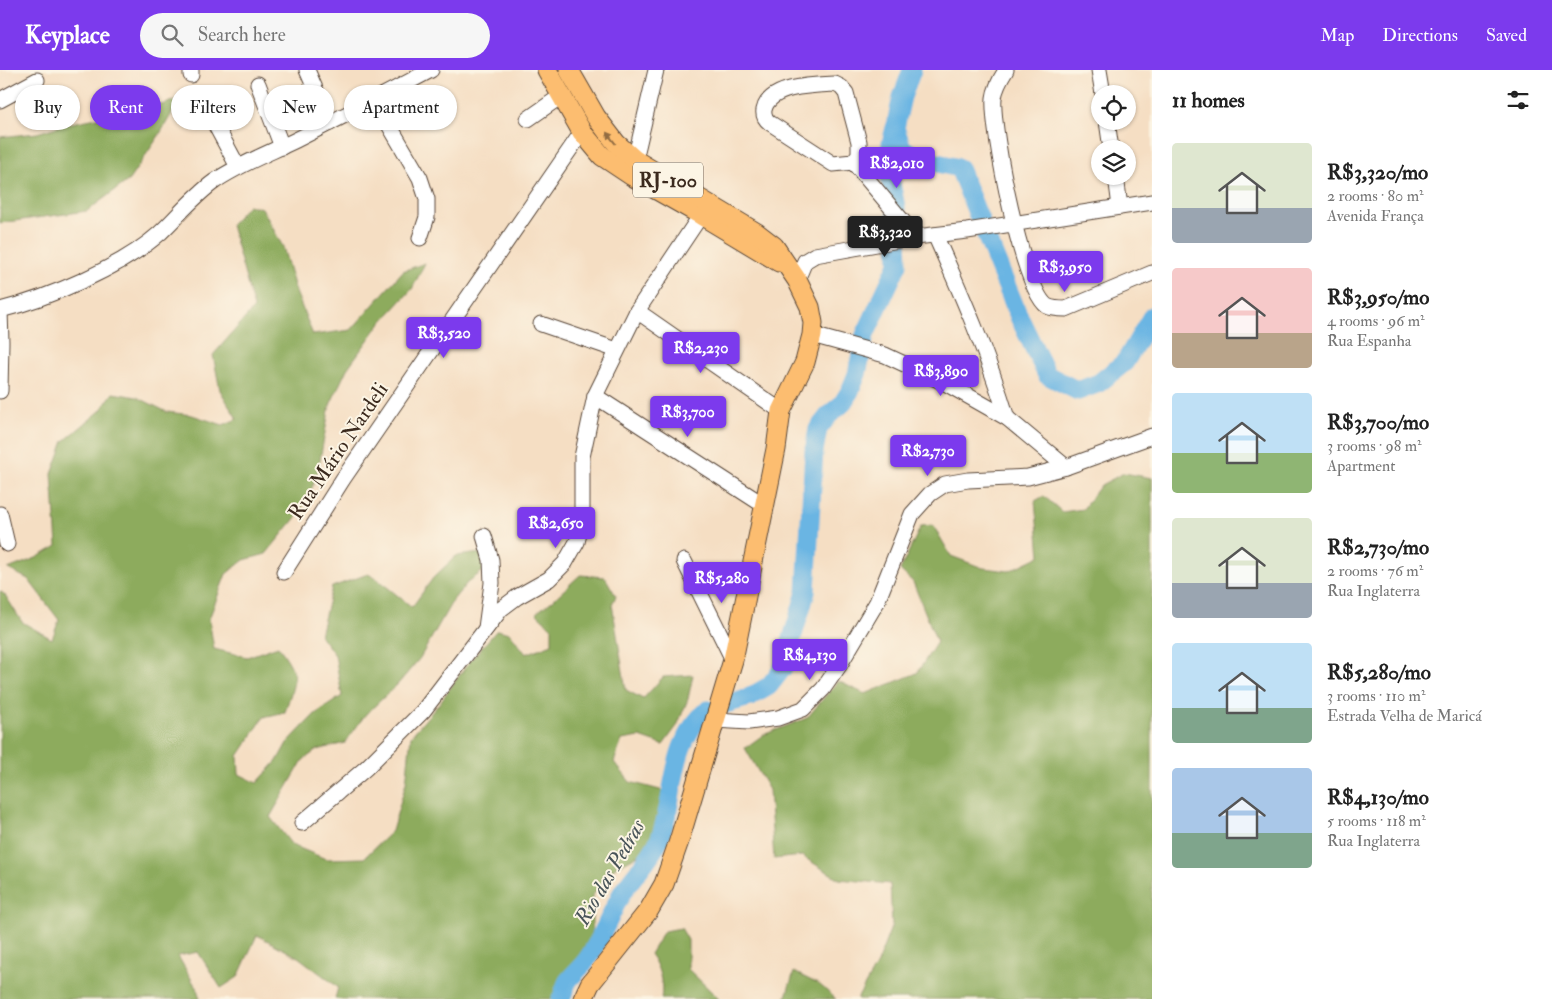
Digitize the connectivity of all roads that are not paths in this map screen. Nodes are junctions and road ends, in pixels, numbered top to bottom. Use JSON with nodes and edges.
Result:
{"nodes":[{"id":1,"x":306,"y":70,"type":"edge"},
{"id":2,"x":431,"y":70,"type":"edge"},
{"id":3,"x":547,"y":70,"type":"edge"},
{"id":4,"x":568,"y":70,"type":"edge"},
{"id":5,"x":656,"y":70,"type":"edge"},
{"id":6,"x":1006,"y":70,"type":"edge"},
{"id":7,"x":1099,"y":70,"type":"edge"},
{"id":8,"x":36,"y":80,"type":"dead end"},
{"id":9,"x":258,"y":84,"type":"dead end"},
{"id":10,"x":313,"y":85,"type":"edge"},
{"id":11,"x":403,"y":85,"type":"edge"},
{"id":12,"x":1102,"y":85,"type":"edge"},
{"id":13,"x":561,"y":96,"type":"junction"},
{"id":14,"x":0,"y":100,"type":"edge"},
{"id":15,"x":528,"y":120,"type":"dead end"},
{"id":16,"x":218,"y":130,"type":"edge"},
{"id":17,"x":316,"y":130,"type":"edge"},
{"id":18,"x":392,"y":130,"type":"edge"},
{"id":19,"x":582,"y":132,"type":"junction"},
{"id":20,"x":282,"y":147,"type":"junction"},
{"id":21,"x":853,"y":162,"type":"junction"},
{"id":22,"x":238,"y":168,"type":"junction"},
{"id":23,"x":633,"y":168,"type":"junction"},
{"id":24,"x":1117,"y":185,"type":"edge"},
{"id":25,"x":1152,"y":202,"type":"edge"},
{"id":26,"x":1120,"y":207,"type":"junction"},
{"id":27,"x":701,"y":215,"type":"junction"},
{"id":28,"x":1014,"y":224,"type":"junction"},
{"id":29,"x":935,"y":235,"type":"junction"},
{"id":30,"x":916,"y":237,"type":"junction"},
{"id":31,"x":420,"y":238,"type":"dead end"},
{"id":32,"x":1152,"y":273,"type":"edge"},
{"id":33,"x":793,"y":275,"type":"junction"},
{"id":34,"x":0,"y":311,"type":"edge"},
{"id":35,"x":637,"y":311,"type":"junction"},
{"id":36,"x":541,"y":324,"type":"dead end"},
{"id":37,"x":812,"y":335,"type":"junction"},
{"id":38,"x":617,"y":350,"type":"junction"},
{"id":39,"x":0,"y":390,"type":"edge"},
{"id":40,"x":595,"y":396,"type":"junction"},
{"id":41,"x":781,"y":411,"type":"junction"},
{"id":42,"x":1008,"y":418,"type":"junction"},
{"id":43,"x":1152,"y":436,"type":"edge"},
{"id":44,"x":1066,"y":467,"type":"junction"},
{"id":45,"x":764,"y":506,"type":"junction"},
{"id":46,"x":0,"y":514,"type":"edge"},
{"id":47,"x":484,"y":536,"type":"dead end"},
{"id":48,"x":7,"y":544,"type":"dead end"},
{"id":49,"x":684,"y":561,"type":"dead end"},
{"id":50,"x":284,"y":572,"type":"dead end"},
{"id":51,"x":485,"y":629,"type":"junction"},
{"id":52,"x":733,"y":660,"type":"junction"},
{"id":53,"x":715,"y":720,"type":"junction"},
{"id":54,"x":302,"y":823,"type":"dead end"},
{"id":55,"x":583,"y":999,"type":"edge"}],
"edges":[{"from":1,"to":10,"type":"street"},
{"from":2,"to":11,"type":"street"},
{"from":3,"to":13,"type":"main road","number":"RJ-100"},
{"from":23,"to":4,"type":"main road","number":"RJ-100","one_way":true},
{"from":5,"to":23,"type":"street"},
{"from":6,"to":28,"type":"street"},
{"from":7,"to":12,"type":"street"},
{"from":8,"to":14,"type":"street"},
{"from":9,"to":20,"type":"street"},
{"from":13,"to":15,"type":"street"},
{"from":13,"to":19,"type":"main road","number":"RJ-100"},
{"from":16,"to":22,"type":"street"},
{"from":17,"to":20,"type":"street"},
{"from":18,"to":31,"type":"street"},
{"from":19,"to":23,"type":"main road","number":"RJ-100"},
{"from":19,"to":50,"type":"street","name":"Rua Mário Nardeli"},
{"from":20,"to":22,"type":"street"},
{"from":21,"to":21,"type":"street"},
{"from":21,"to":30,"type":"street"},
{"from":22,"to":34,"type":"street"},
{"from":23,"to":27,"type":"main road","number":"RJ-100"},
{"from":23,"to":33,"type":"main road","number":"RJ-100"},
{"from":24,"to":26,"type":"street"},
{"from":25,"to":26,"type":"street"},
{"from":26,"to":28,"type":"street"},
{"from":27,"to":33,"type":"main road","number":"RJ-100"},
{"from":27,"to":35,"type":"street"},
{"from":28,"to":29,"type":"street"},
{"from":28,"to":32,"type":"street"},
{"from":29,"to":30,"type":"street"},
{"from":29,"to":42,"type":"street"},
{"from":30,"to":33,"type":"street"},
{"from":33,"to":37,"type":"main road","number":"RJ-100"},
{"from":34,"to":39,"type":"street"},
{"from":35,"to":38,"type":"street"},
{"from":35,"to":41,"type":"street"},
{"from":36,"to":38,"type":"street"},
{"from":37,"to":41,"type":"main road","number":"RJ-100"},
{"from":37,"to":42,"type":"street"},
{"from":38,"to":40,"type":"street"},
{"from":40,"to":45,"type":"street"},
{"from":40,"to":51,"type":"street"},
{"from":41,"to":45,"type":"main road","number":"RJ-100"},
{"from":42,"to":44,"type":"street"},
{"from":43,"to":44,"type":"street"},
{"from":44,"to":53,"type":"street"},
{"from":45,"to":52,"type":"main road","number":"RJ-100"},
{"from":46,"to":48,"type":"street"},
{"from":47,"to":51,"type":"street"},
{"from":49,"to":52,"type":"street"},
{"from":51,"to":54,"type":"street"},
{"from":52,"to":53,"type":"main road","number":"RJ-100"},
{"from":53,"to":55,"type":"main road","number":"RJ-100"}]}
